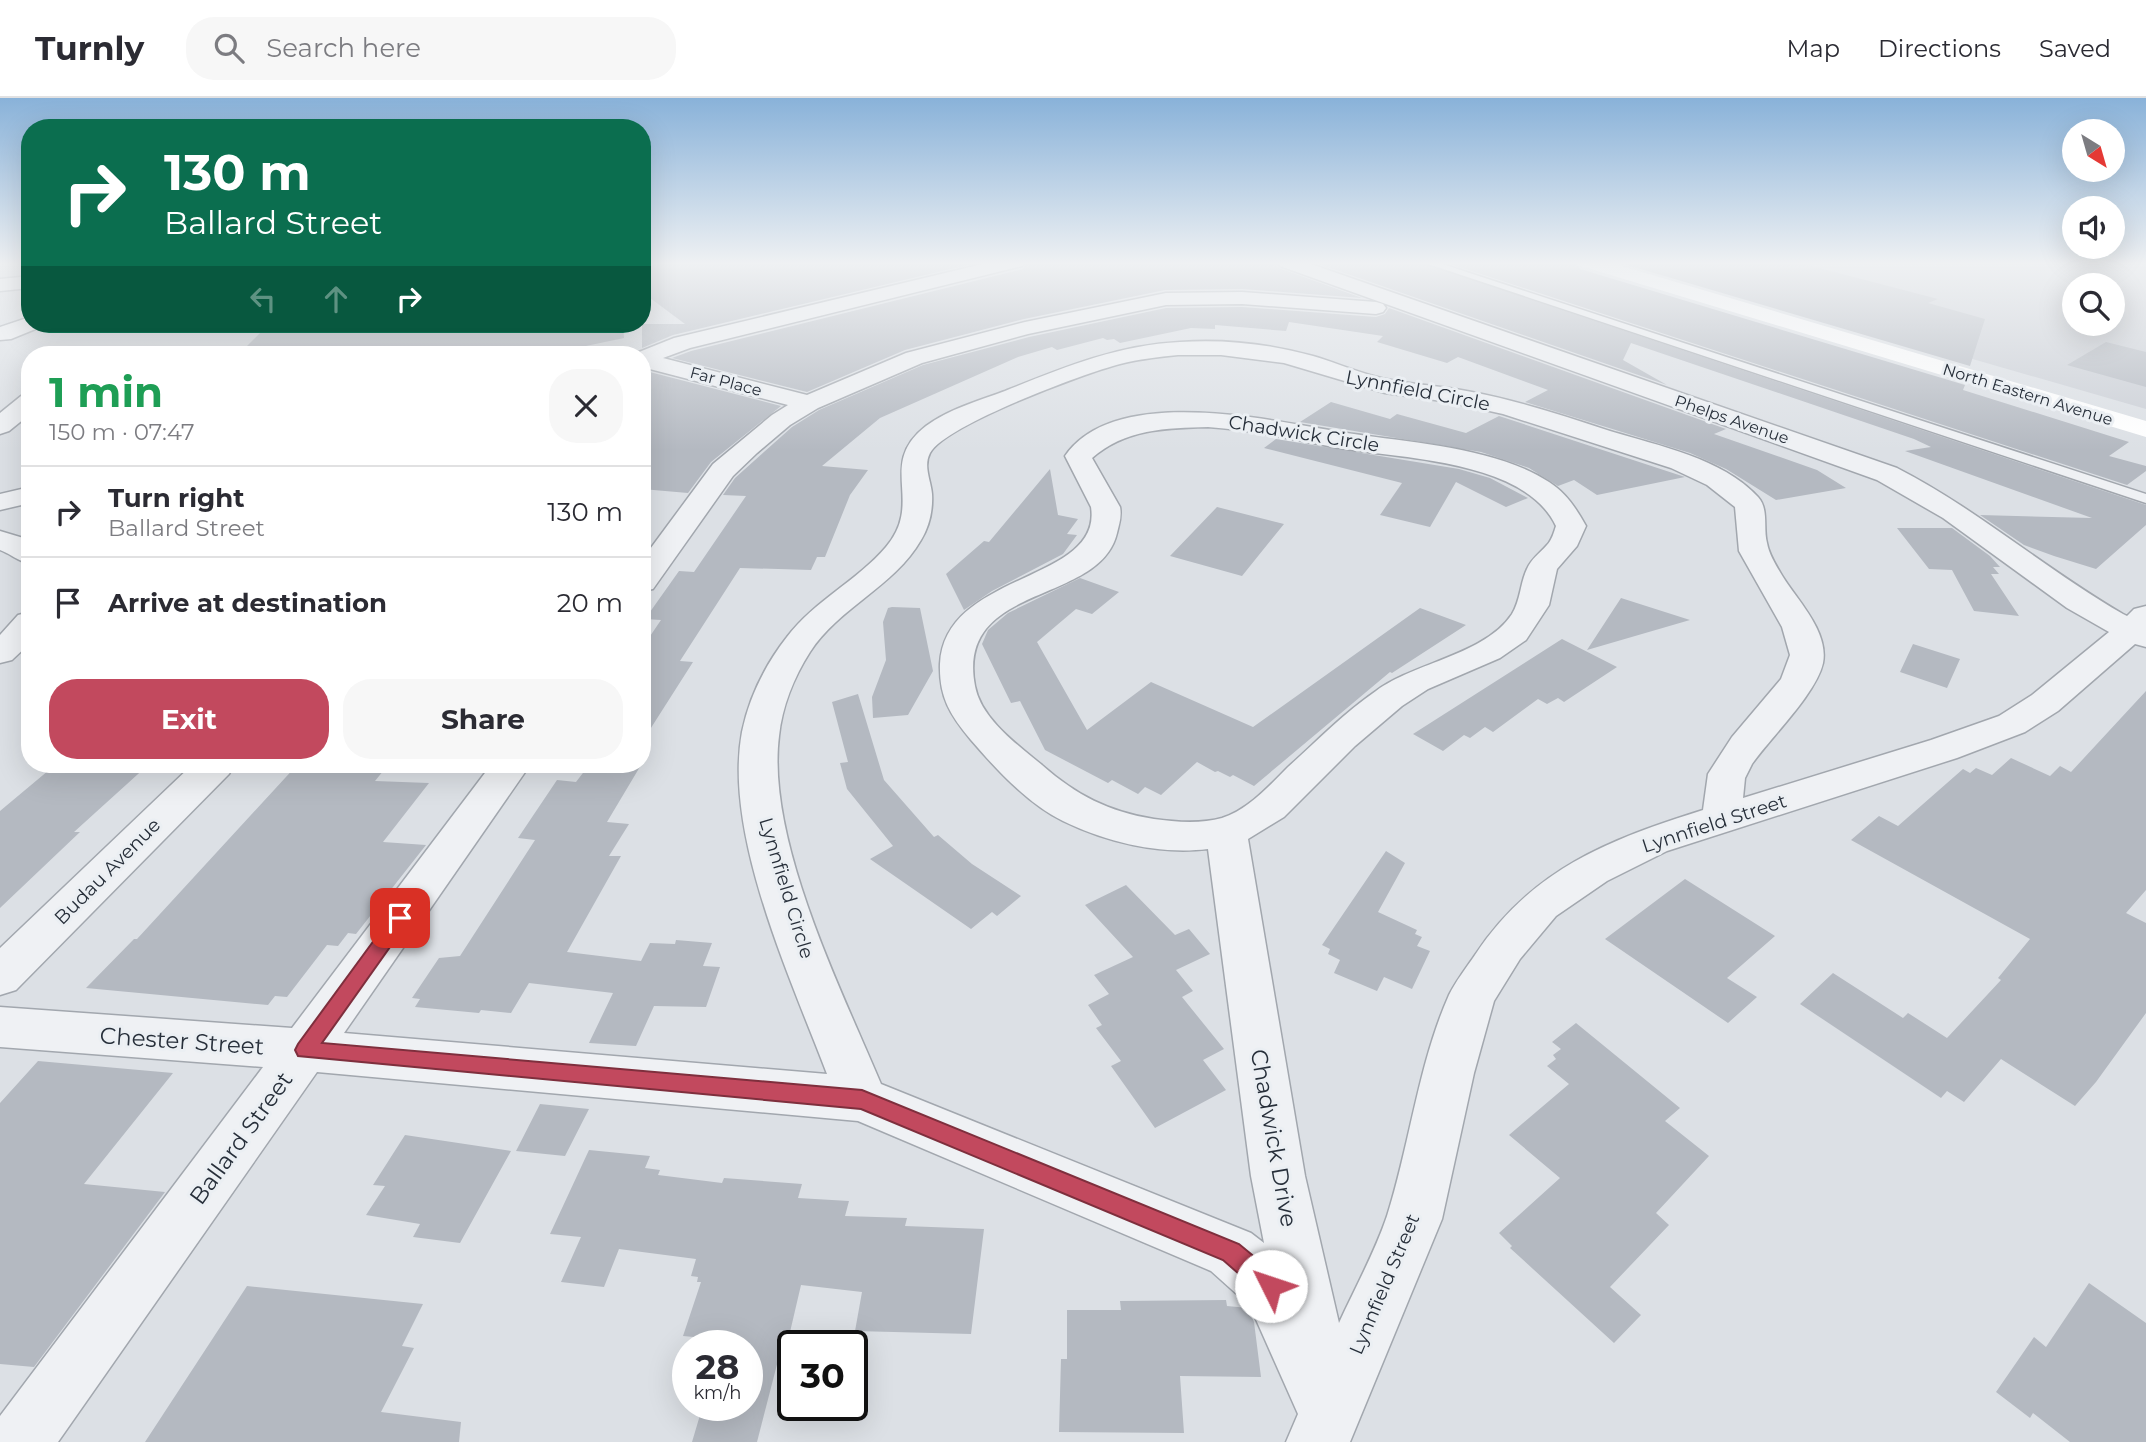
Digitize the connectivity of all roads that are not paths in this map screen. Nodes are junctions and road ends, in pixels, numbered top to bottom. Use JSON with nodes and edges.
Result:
{"nodes":[{"id":1,"x":757,"y":325,"type":"edge"},
{"id":2,"x":1039,"y":325,"type":"edge"},
{"id":3,"x":1462,"y":325,"type":"edge"},
{"id":4,"x":1617,"y":325,"type":"edge"},
{"id":5,"x":1798,"y":325,"type":"edge"},
{"id":6,"x":21,"y":327,"type":"edge"},
{"id":7,"x":3,"y":334,"type":"dead end"},
{"id":8,"x":651,"y":356,"type":"edge"},
{"id":9,"x":651,"y":362,"type":"edge"},
{"id":10,"x":809,"y":403,"type":"junction"},
{"id":11,"x":21,"y":408,"type":"edge"},
{"id":12,"x":0,"y":426,"type":"edge"},
{"id":13,"x":2146,"y":429,"type":"edge"},
{"id":14,"x":21,"y":497,"type":"edge"},
{"id":15,"x":2146,"y":499,"type":"edge"},
{"id":16,"x":0,"y":502,"type":"edge"},
{"id":17,"x":0,"y":540,"type":"edge"},
{"id":18,"x":21,"y":547,"type":"edge"},
{"id":19,"x":651,"y":570,"type":"edge"},
{"id":20,"x":2141,"y":628,"type":"edge"},
{"id":21,"x":21,"y":634,"type":"edge"},
{"id":22,"x":0,"y":653,"type":"edge"},
{"id":23,"x":207,"y":773,"type":"edge"},
{"id":24,"x":505,"y":773,"type":"edge"},
{"id":25,"x":1723,"y":816,"type":"junction"},
{"id":26,"x":1226,"y":832,"type":"junction"},
{"id":27,"x":0,"y":977,"type":"edge"},
{"id":28,"x":0,"y":1027,"type":"edge"},
{"id":29,"x":305,"y":1050,"type":"junction"},
{"id":30,"x":862,"y":1100,"type":"junction"},
{"id":31,"x":1327,"y":1432,"type":"edge"},
{"id":32,"x":20,"y":1442,"type":"edge"}],
"edges":[{"from":1,"to":8,"type":"street"},
{"from":2,"to":10,"type":"street"},
{"from":3,"to":20,"type":"street","name":"Phelps Avenue"},
{"from":4,"to":15,"type":"lane"},
{"from":5,"to":13,"type":"main road","name":"North Eastern Avenue"},
{"from":6,"to":7,"type":"street"},
{"from":9,"to":10,"type":"street","name":"Far Place"},
{"from":10,"to":19,"type":"street"},
{"from":11,"to":12,"type":"street"},
{"from":14,"to":16,"type":"street"},
{"from":17,"to":18,"type":"street"},
{"from":20,"to":25,"type":"street","name":"Lynnfield Street"},
{"from":21,"to":22,"type":"street"},
{"from":23,"to":27,"type":"street","name":"Budau Avenue"},
{"from":24,"to":29,"type":"street","name":"Ballard Street"},
{"from":25,"to":30,"type":"street","name":"Lynnfield Circle"},
{"from":25,"to":31,"type":"street","name":"Lynnfield Street"},
{"from":26,"to":26,"type":"street","name":"Chadwick Circle"},
{"from":26,"to":31,"type":"street","name":"Chadwick Drive"},
{"from":28,"to":29,"type":"street","name":"Chester Street"},
{"from":29,"to":30,"type":"street","name":"Chester Street"},
{"from":29,"to":32,"type":"street","name":"Ballard Street"},
{"from":30,"to":31,"type":"street","name":"Chester Street"}]}
